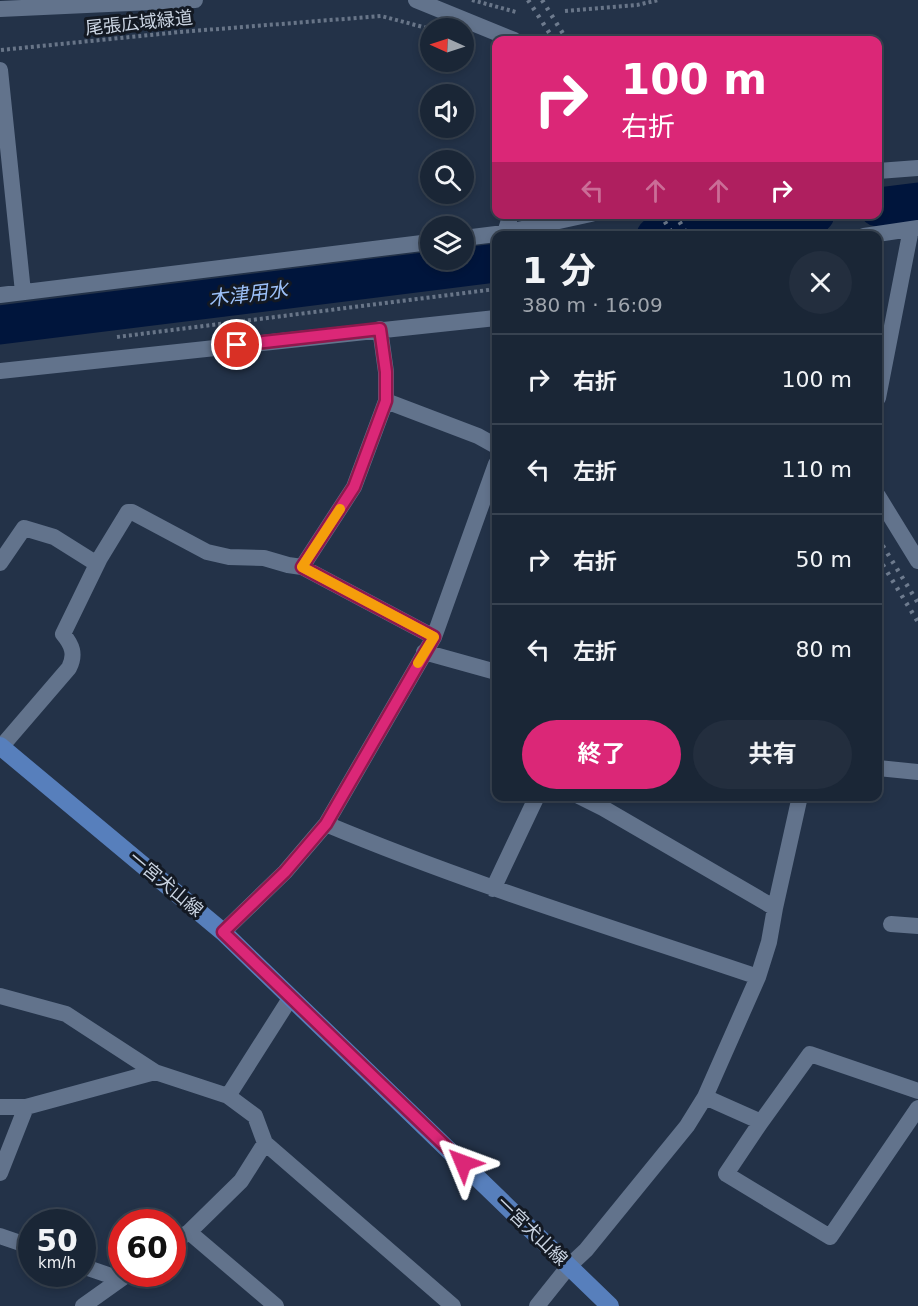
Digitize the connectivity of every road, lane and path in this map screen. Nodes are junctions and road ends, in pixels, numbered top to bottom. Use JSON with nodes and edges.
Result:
{"nodes":[{"id":1,"x":195,"y":0,"type":"edge"},
{"id":2,"x":416,"y":0,"type":"edge"},
{"id":3,"x":472,"y":0,"type":"edge"},
{"id":4,"x":659,"y":0,"type":"edge"},
{"id":5,"x":0,"y":9,"type":"edge"},
{"id":6,"x":439,"y":10,"type":"junction"},
{"id":7,"x":565,"y":11,"type":"dead end"},
{"id":8,"x":516,"y":12,"type":"dead end"},
{"id":9,"x":504,"y":36,"type":"edge"},
{"id":10,"x":0,"y":50,"type":"edge"},
{"id":11,"x":0,"y":70,"type":"edge"},
{"id":12,"x":918,"y":168,"type":"edge"},
{"id":13,"x":882,"y":171,"type":"edge"},
{"id":14,"x":569,"y":219,"type":"edge"},
{"id":15,"x":915,"y":228,"type":"edge"},
{"id":16,"x":517,"y":231,"type":"edge"},
{"id":17,"x":882,"y":233,"type":"edge"},
{"id":18,"x":492,"y":235,"type":"edge"},
{"id":19,"x":474,"y":237,"type":"edge"},
{"id":20,"x":8,"y":243,"type":"edge"},
{"id":21,"x":420,"y":243,"type":"edge"},
{"id":22,"x":492,"y":290,"type":"edge"},
{"id":23,"x":23,"y":292,"type":"junction"},
{"id":24,"x":0,"y":295,"type":"edge"},
{"id":25,"x":492,"y":318,"type":"edge"},
{"id":26,"x":380,"y":329,"type":"junction"},
{"id":27,"x":106,"y":339,"type":"dead end"},
{"id":28,"x":0,"y":371,"type":"edge"},
{"id":29,"x":882,"y":380,"type":"edge"},
{"id":30,"x":386,"y":401,"type":"junction"},
{"id":31,"x":492,"y":444,"type":"edge"},
{"id":32,"x":492,"y":475,"type":"edge"},
{"id":33,"x":882,"y":502,"type":"edge"},
{"id":34,"x":918,"y":561,"type":"edge"},
{"id":35,"x":0,"y":563,"type":"edge"},
{"id":36,"x":97,"y":564,"type":"junction"},
{"id":37,"x":302,"y":567,"type":"junction"},
{"id":38,"x":434,"y":637,"type":"junction"},
{"id":39,"x":424,"y":652,"type":"junction"},
{"id":40,"x":492,"y":671,"type":"edge"},
{"id":41,"x":0,"y":746,"type":"edge"},
{"id":42,"x":882,"y":768,"type":"edge"},
{"id":43,"x":918,"y":772,"type":"edge"},
{"id":44,"x":535,"y":801,"type":"edge"},
{"id":45,"x":589,"y":801,"type":"edge"},
{"id":46,"x":799,"y":801,"type":"edge"},
{"id":47,"x":326,"y":824,"type":"junction"},
{"id":48,"x":493,"y":889,"type":"junction"},
{"id":49,"x":774,"y":908,"type":"junction"},
{"id":50,"x":891,"y":924,"type":"dead end"},
{"id":51,"x":918,"y":926,"type":"edge"},
{"id":52,"x":223,"y":932,"type":"junction"},
{"id":53,"x":758,"y":977,"type":"junction"},
{"id":54,"x":0,"y":996,"type":"edge"},
{"id":55,"x":291,"y":997,"type":"junction"},
{"id":56,"x":155,"y":1072,"type":"junction"},
{"id":57,"x":918,"y":1091,"type":"edge"},
{"id":58,"x":228,"y":1096,"type":"junction"},
{"id":59,"x":705,"y":1097,"type":"junction"},
{"id":60,"x":0,"y":1107,"type":"edge"},
{"id":61,"x":26,"y":1107,"type":"junction"},
{"id":62,"x":918,"y":1108,"type":"edge"},
{"id":63,"x":761,"y":1122,"type":"junction"},
{"id":64,"x":265,"y":1143,"type":"junction"},
{"id":65,"x":0,"y":1173,"type":"edge"},
{"id":66,"x":189,"y":1232,"type":"junction"},
{"id":67,"x":186,"y":1234,"type":"edge"},
{"id":68,"x":0,"y":1236,"type":"edge"},
{"id":69,"x":18,"y":1242,"type":"edge"},
{"id":70,"x":569,"y":1266,"type":"junction"},
{"id":71,"x":109,"y":1287,"type":"edge"},
{"id":72,"x":83,"y":1306,"type":"edge"},
{"id":73,"x":276,"y":1306,"type":"edge"},
{"id":74,"x":453,"y":1306,"type":"edge"},
{"id":75,"x":537,"y":1306,"type":"edge"},
{"id":76,"x":610,"y":1306,"type":"edge"}],
"edges":[{"from":1,"to":5,"type":"street"},
{"from":2,"to":6,"type":"street"},
{"from":3,"to":8,"type":"path"},
{"from":4,"to":7,"type":"path"},
{"from":6,"to":9,"type":"street"},
{"from":6,"to":10,"type":"path","name":"尾張広域緑道"},
{"from":11,"to":20,"type":"street"},
{"from":12,"to":13,"type":"street"},
{"from":14,"to":16,"type":"street"},
{"from":15,"to":17,"type":"street"},
{"from":15,"to":29,"type":"street"},
{"from":18,"to":19,"type":"street"},
{"from":20,"to":23,"type":"street"},
{"from":21,"to":23,"type":"street"},
{"from":22,"to":27,"type":"path"},
{"from":23,"to":24,"type":"street"},
{"from":25,"to":26,"type":"street"},
{"from":26,"to":28,"type":"street"},
{"from":26,"to":30,"type":"street"},
{"from":30,"to":31,"type":"street"},
{"from":30,"to":37,"type":"street"},
{"from":32,"to":38,"type":"street"},
{"from":33,"to":34,"type":"street"},
{"from":35,"to":36,"type":"street"},
{"from":36,"to":37,"type":"street"},
{"from":36,"to":41,"type":"street"},
{"from":37,"to":38,"type":"street"},
{"from":38,"to":39,"type":"street"},
{"from":39,"to":40,"type":"street"},
{"from":39,"to":47,"type":"street"},
{"from":41,"to":52,"type":"main road","name":"一宮犬山線"},
{"from":42,"to":43,"type":"street"},
{"from":44,"to":48,"type":"street"},
{"from":45,"to":49,"type":"street"},
{"from":46,"to":49,"type":"street"},
{"from":47,"to":48,"type":"street"},
{"from":47,"to":52,"type":"street"},
{"from":48,"to":53,"type":"street"},
{"from":49,"to":53,"type":"street"},
{"from":50,"to":51,"type":"street"},
{"from":52,"to":55,"type":"main road","name":"一宮犬山線"},
{"from":53,"to":59,"type":"street"},
{"from":54,"to":56,"type":"street"},
{"from":55,"to":58,"type":"street"},
{"from":55,"to":70,"type":"main road","name":"一宮犬山線"},
{"from":56,"to":58,"type":"street"},
{"from":56,"to":61,"type":"street"},
{"from":57,"to":63,"type":"street"},
{"from":58,"to":64,"type":"street"},
{"from":59,"to":63,"type":"street"},
{"from":59,"to":70,"type":"street"},
{"from":60,"to":61,"type":"street"},
{"from":61,"to":65,"type":"street"},
{"from":62,"to":63,"type":"street"},
{"from":64,"to":66,"type":"street"},
{"from":64,"to":74,"type":"street"},
{"from":66,"to":67,"type":"street"},
{"from":66,"to":73,"type":"street"},
{"from":68,"to":69,"type":"street"},
{"from":70,"to":75,"type":"street"},
{"from":70,"to":76,"type":"main road","name":"一宮犬山線"},
{"from":71,"to":72,"type":"street"}]}
